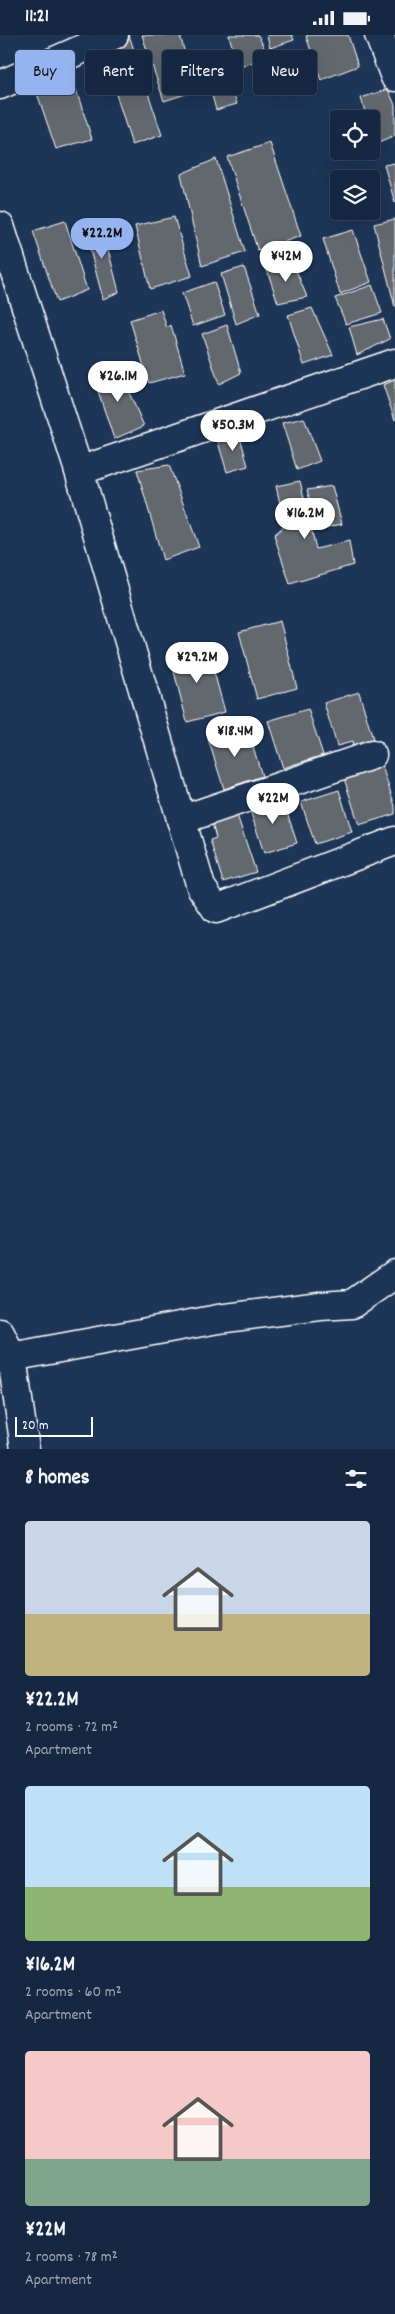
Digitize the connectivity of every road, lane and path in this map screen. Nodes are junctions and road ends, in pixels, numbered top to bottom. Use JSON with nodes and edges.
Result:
{"nodes":[{"id":1,"x":114,"y":35,"type":"edge"},
{"id":2,"x":379,"y":35,"type":"edge"},
{"id":3,"x":395,"y":77,"type":"edge"},
{"id":4,"x":0,"y":85,"type":"edge"},
{"id":5,"x":0,"y":226,"type":"edge"},
{"id":6,"x":395,"y":363,"type":"edge"},
{"id":7,"x":79,"y":471,"type":"junction"},
{"id":8,"x":372,"y":755,"type":"dead end"},
{"id":9,"x":181,"y":820,"type":"junction"},
{"id":10,"x":395,"y":841,"type":"edge"},
{"id":11,"x":395,"y":1274,"type":"edge"},
{"id":12,"x":0,"y":1333,"type":"edge"},
{"id":13,"x":6,"y":1358,"type":"edge"},
{"id":14,"x":25,"y":1449,"type":"edge"}],
"edges":[{"from":1,"to":4,"type":"street"},
{"from":2,"to":3,"type":"street"},
{"from":5,"to":7,"type":"street"},
{"from":6,"to":7,"type":"street"},
{"from":7,"to":9,"type":"street"},
{"from":8,"to":9,"type":"street"},
{"from":9,"to":10,"type":"street"},
{"from":11,"to":13,"type":"street"},
{"from":12,"to":13,"type":"street"},
{"from":13,"to":14,"type":"street"}]}
